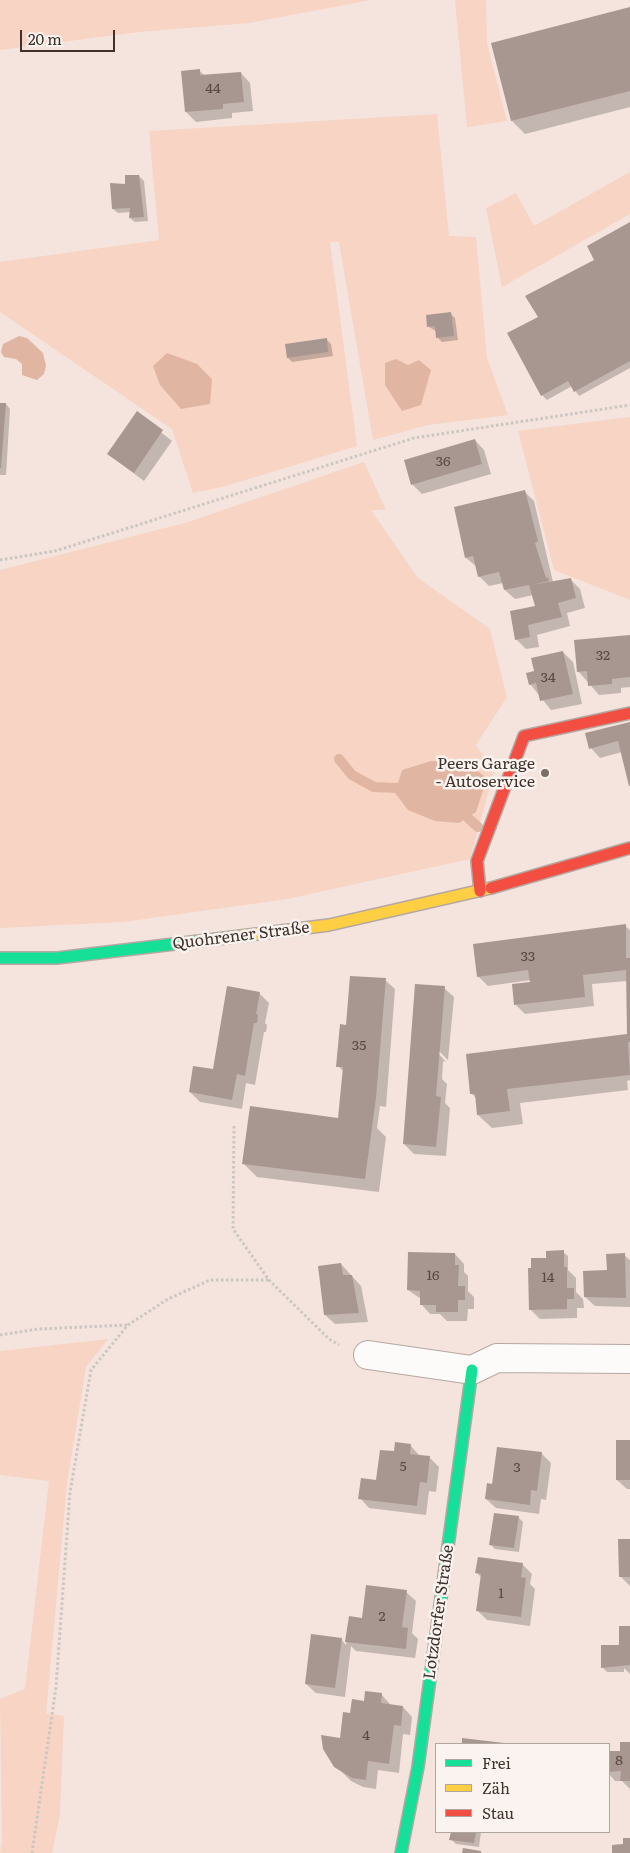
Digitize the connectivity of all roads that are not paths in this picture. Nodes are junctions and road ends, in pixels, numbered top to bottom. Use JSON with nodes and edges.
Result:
{"nodes":[{"id":1,"x":630,"y":713,"type":"edge"},
{"id":2,"x":630,"y":848,"type":"edge"},
{"id":3,"x":480,"y":891,"type":"junction"},
{"id":4,"x":0,"y":958,"type":"edge"},
{"id":5,"x":368,"y":1356,"type":"dead end"},
{"id":6,"x":630,"y":1359,"type":"edge"},
{"id":7,"x":472,"y":1370,"type":"junction"},
{"id":8,"x":401,"y":1853,"type":"edge"}],
"edges":[{"from":1,"to":3,"type":"street"},
{"from":2,"to":3,"type":"street","name":"Quohrener Straße"},
{"from":3,"to":4,"type":"street","name":"Quohrener Straße"},
{"from":5,"to":7,"type":"street"},
{"from":6,"to":7,"type":"street"},
{"from":7,"to":8,"type":"street","name":"Lotzdorfer Straße"}]}
